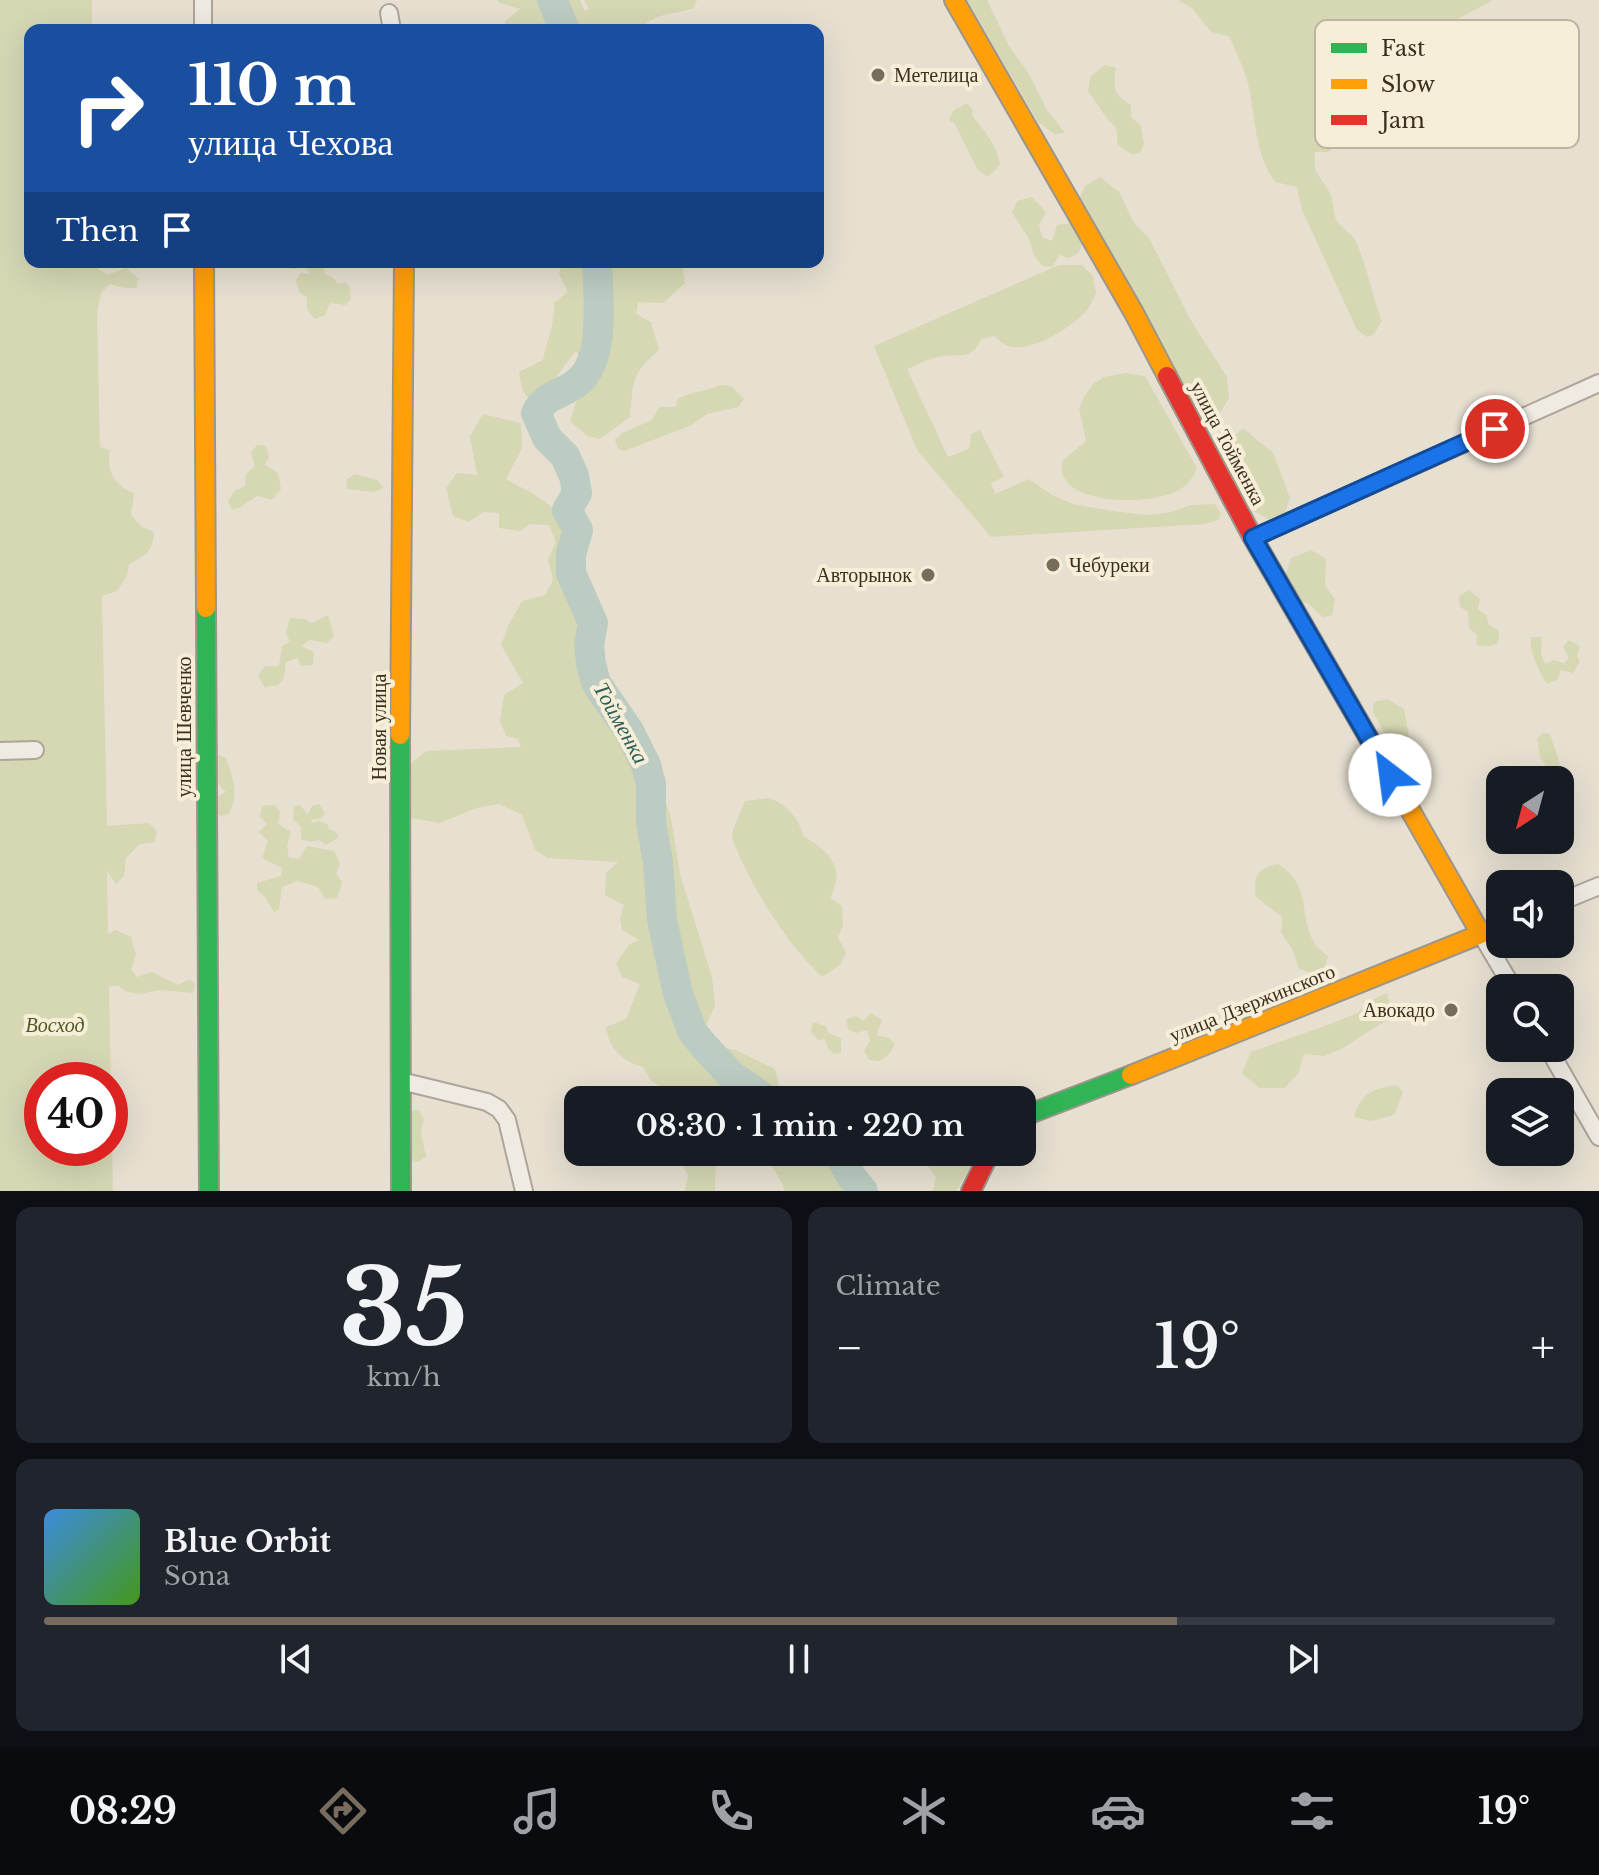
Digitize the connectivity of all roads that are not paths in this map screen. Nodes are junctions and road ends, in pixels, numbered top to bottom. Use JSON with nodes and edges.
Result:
{"nodes":[{"id":1,"x":203,"y":0,"type":"edge"},
{"id":2,"x":954,"y":0,"type":"edge"},
{"id":3,"x":389,"y":13,"type":"dead end"},
{"id":4,"x":203,"y":24,"type":"edge"},
{"id":5,"x":391,"y":24,"type":"edge"},
{"id":6,"x":204,"y":268,"type":"edge"},
{"id":7,"x":404,"y":268,"type":"edge"},
{"id":8,"x":1599,"y":383,"type":"edge"},
{"id":9,"x":1253,"y":538,"type":"junction"},
{"id":10,"x":35,"y":750,"type":"dead end"},
{"id":11,"x":0,"y":751,"type":"edge"},
{"id":12,"x":1599,"y":886,"type":"edge"},
{"id":13,"x":1574,"y":896,"type":"edge"},
{"id":14,"x":1486,"y":932,"type":"edge"},
{"id":15,"x":1481,"y":934,"type":"junction"},
{"id":16,"x":1505,"y":974,"type":"edge"},
{"id":17,"x":1556,"y":1062,"type":"edge"},
{"id":18,"x":401,"y":1081,"type":"junction"},
{"id":19,"x":1036,"y":1111,"type":"edge"},
{"id":20,"x":1599,"y":1137,"type":"edge"},
{"id":21,"x":983,"y":1166,"type":"edge"},
{"id":22,"x":209,"y":1191,"type":"edge"},
{"id":23,"x":401,"y":1191,"type":"edge"},
{"id":24,"x":524,"y":1191,"type":"edge"},
{"id":25,"x":971,"y":1191,"type":"edge"}],
"edges":[{"from":1,"to":4,"type":"street"},
{"from":2,"to":9,"type":"street","name":"улица Тойменка"},
{"from":3,"to":5,"type":"street"},
{"from":6,"to":22,"type":"street","name":"улица Шевченко"},
{"from":7,"to":18,"type":"street","name":"Новая улица"},
{"from":8,"to":9,"type":"street"},
{"from":9,"to":15,"type":"street","name":"улица Тойменка"},
{"from":10,"to":11,"type":"street"},
{"from":12,"to":13,"type":"street"},
{"from":14,"to":15,"type":"street","name":"улица Дзержинского"},
{"from":15,"to":16,"type":"street","name":"улица Тойменка"},
{"from":15,"to":19,"type":"street","name":"улица Дзержинского"},
{"from":17,"to":20,"type":"street"},
{"from":18,"to":23,"type":"street","name":"Новая улица"},
{"from":18,"to":24,"type":"street"},
{"from":21,"to":25,"type":"street"}]}
